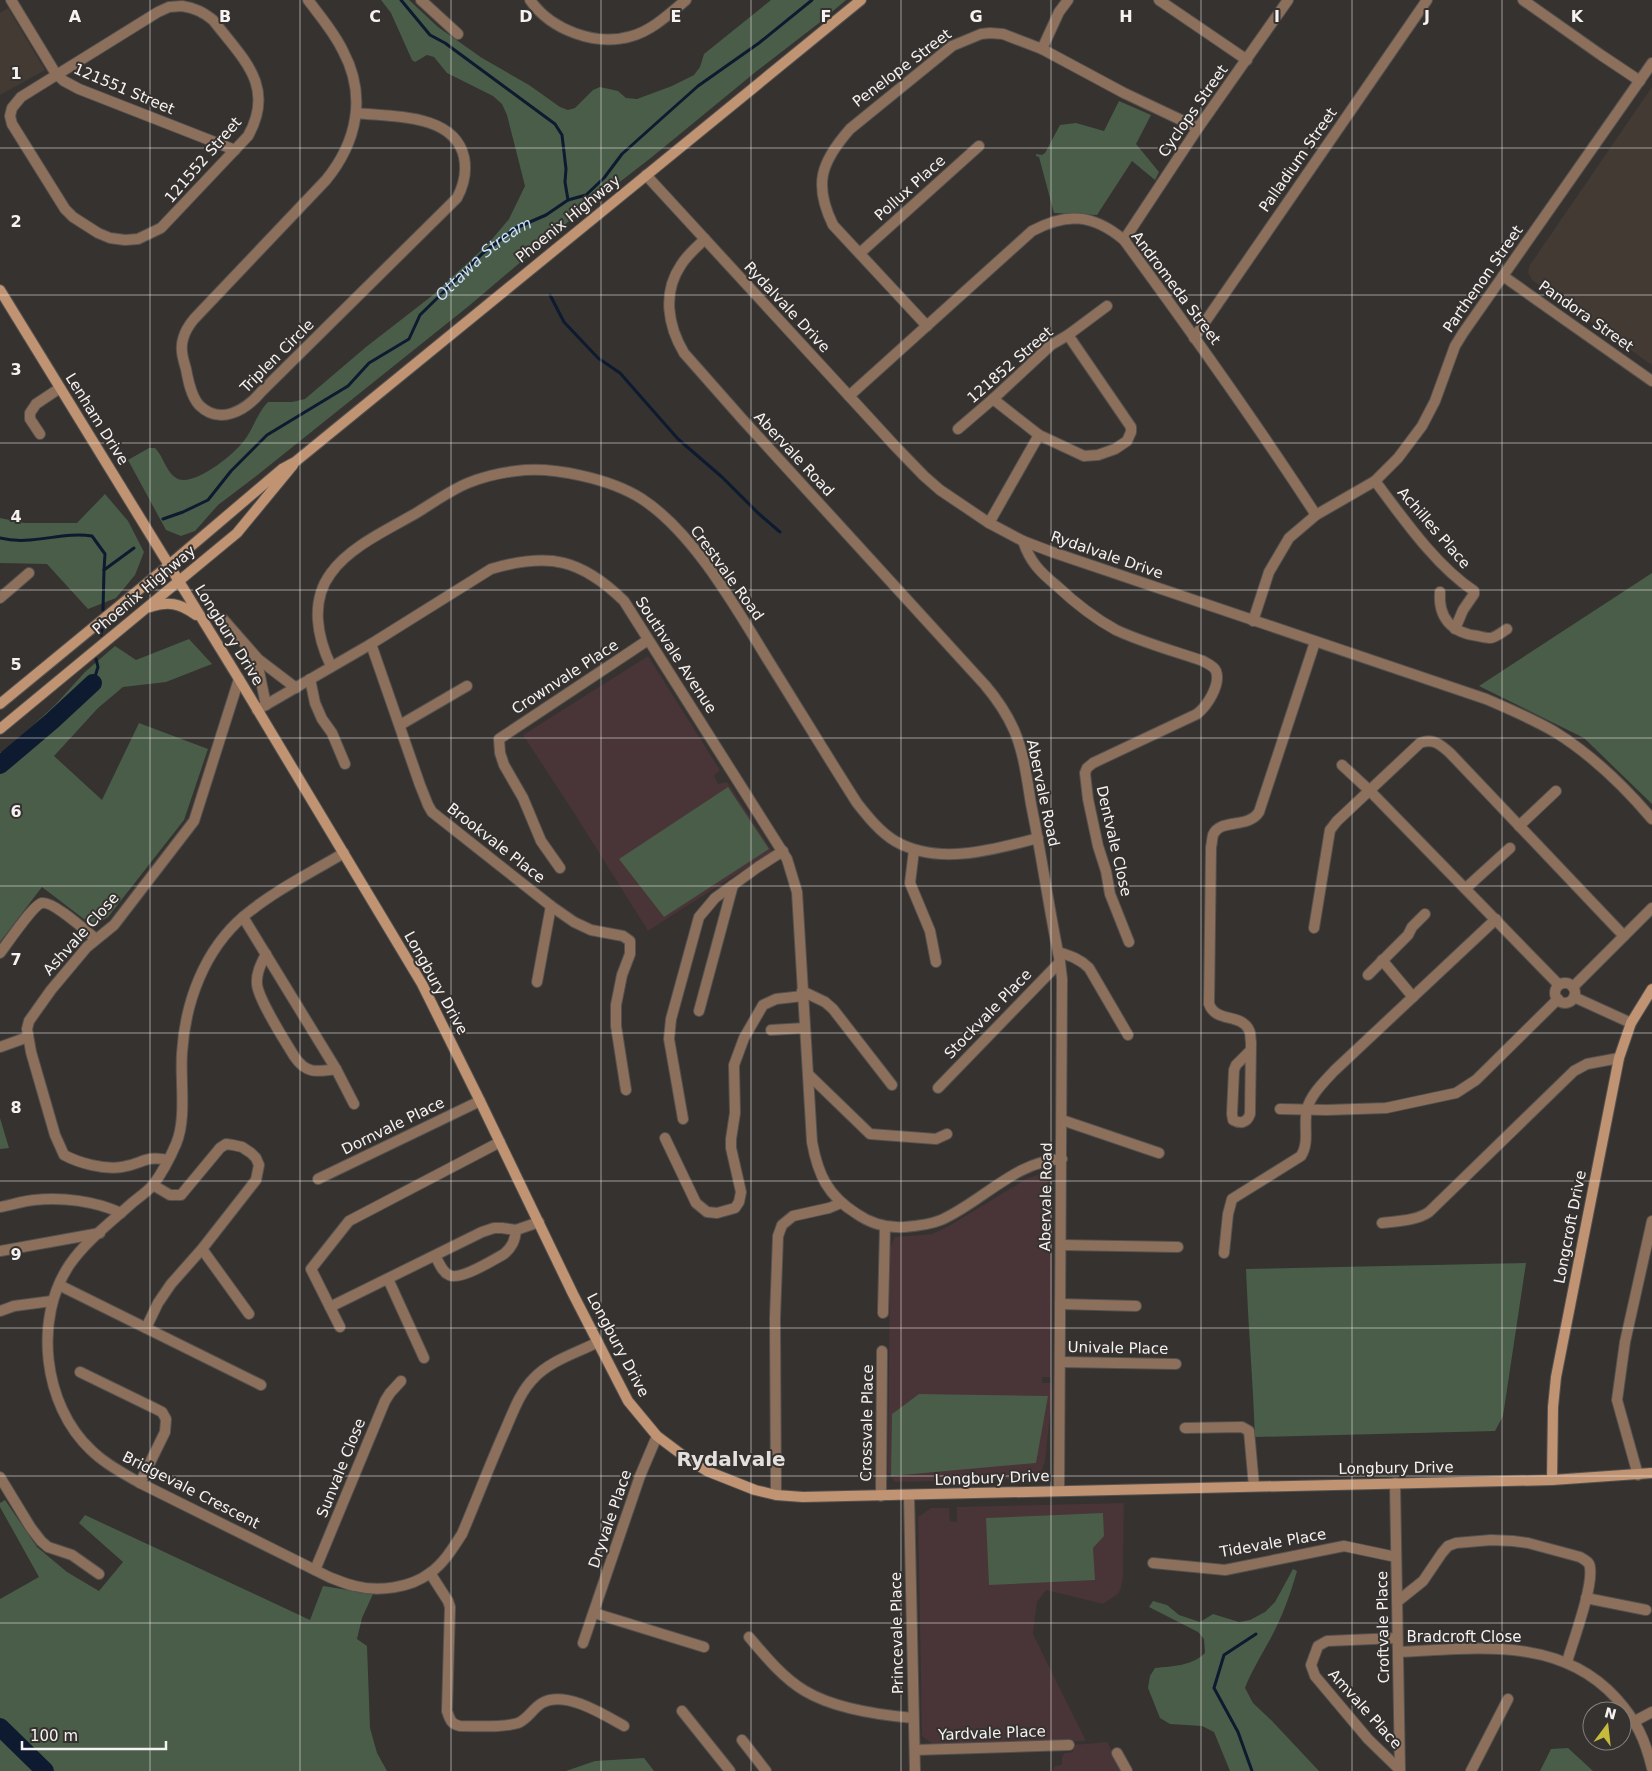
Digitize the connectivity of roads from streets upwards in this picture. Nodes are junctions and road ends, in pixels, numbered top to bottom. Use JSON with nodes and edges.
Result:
{"nodes":[{"id":1,"x":11,"y":0,"type":"edge"},
{"id":2,"x":308,"y":0,"type":"edge"},
{"id":3,"x":421,"y":0,"type":"edge"},
{"id":4,"x":530,"y":0,"type":"edge"},
{"id":5,"x":686,"y":0,"type":"edge"},
{"id":6,"x":861,"y":0,"type":"edge"},
{"id":7,"x":1068,"y":0,"type":"edge"},
{"id":8,"x":1159,"y":0,"type":"edge"},
{"id":9,"x":1288,"y":0,"type":"edge"},
{"id":10,"x":1427,"y":0,"type":"edge"},
{"id":11,"x":1524,"y":0,"type":"edge"},
{"id":12,"x":458,"y":34,"type":"dead end"},
{"id":13,"x":1042,"y":49,"type":"junction"},
{"id":14,"x":1247,"y":60,"type":"junction"},
{"id":15,"x":1652,"y":62,"type":"edge"},
{"id":16,"x":56,"y":74,"type":"junction"},
{"id":17,"x":1640,"y":80,"type":"junction"},
{"id":18,"x":356,"y":113,"type":"junction"},
{"id":19,"x":1198,"y":128,"type":"junction"},
{"id":20,"x":979,"y":146,"type":"dead end"},
{"id":21,"x":235,"y":150,"type":"junction"},
{"id":22,"x":646,"y":175,"type":"junction"},
{"id":23,"x":705,"y":239,"type":"junction"},
{"id":24,"x":1124,"y":240,"type":"junction"},
{"id":25,"x":860,"y":253,"type":"junction"},
{"id":26,"x":1503,"y":276,"type":"junction"},
{"id":27,"x":0,"y":290,"type":"edge"},
{"id":28,"x":1107,"y":306,"type":"dead end"},
{"id":29,"x":927,"y":326,"type":"junction"},
{"id":30,"x":1068,"y":335,"type":"junction"},
{"id":31,"x":1194,"y":338,"type":"junction"},
{"id":32,"x":1652,"y":381,"type":"edge"},
{"id":33,"x":60,"y":388,"type":"junction"},
{"id":34,"x":849,"y":396,"type":"junction"},
{"id":35,"x":993,"y":399,"type":"junction"},
{"id":36,"x":958,"y":430,"type":"dead end"},
{"id":37,"x":40,"y":434,"type":"dead end"},
{"id":38,"x":1039,"y":435,"type":"junction"},
{"id":39,"x":295,"y":462,"type":"junction"},
{"id":40,"x":1375,"y":481,"type":"junction"},
{"id":41,"x":1316,"y":515,"type":"junction"},
{"id":42,"x":989,"y":523,"type":"junction"},
{"id":43,"x":1023,"y":541,"type":"junction"},
{"id":44,"x":169,"y":565,"type":"junction"},
{"id":45,"x":29,"y":573,"type":"dead end"},
{"id":46,"x":178,"y":581,"type":"junction"},
{"id":47,"x":1440,"y":592,"type":"dead end"},
{"id":48,"x":0,"y":598,"type":"edge"},
{"id":49,"x":145,"y":608,"type":"junction"},
{"id":50,"x":201,"y":618,"type":"junction"},
{"id":51,"x":223,"y":619,"type":"dead end"},
{"id":52,"x":1253,"y":621,"type":"junction"},
{"id":53,"x":1455,"y":629,"type":"junction"},
{"id":54,"x":1507,"y":629,"type":"dead end"},
{"id":55,"x":648,"y":640,"type":"junction"},
{"id":56,"x":1315,"y":642,"type":"junction"},
{"id":57,"x":371,"y":644,"type":"junction"},
{"id":58,"x":256,"y":657,"type":"junction"},
{"id":59,"x":331,"y":666,"type":"junction"},
{"id":60,"x":239,"y":679,"type":"junction"},
{"id":61,"x":310,"y":679,"type":"junction"},
{"id":62,"x":467,"y":686,"type":"dead end"},
{"id":63,"x":296,"y":688,"type":"junction"},
{"id":64,"x":0,"y":704,"type":"edge"},
{"id":65,"x":262,"y":707,"type":"junction"},
{"id":66,"x":400,"y":725,"type":"junction"},
{"id":67,"x":0,"y":729,"type":"edge"},
{"id":68,"x":345,"y":764,"type":"dead end"},
{"id":69,"x":1342,"y":765,"type":"dead end"},
{"id":70,"x":1370,"y":791,"type":"junction"},
{"id":71,"x":1556,"y":791,"type":"dead end"},
{"id":72,"x":1652,"y":819,"type":"edge"},
{"id":73,"x":1518,"y":826,"type":"junction"},
{"id":74,"x":1038,"y":838,"type":"junction"},
{"id":75,"x":1510,"y":848,"type":"dead end"},
{"id":76,"x":914,"y":850,"type":"junction"},
{"id":77,"x":783,"y":851,"type":"junction"},
{"id":78,"x":344,"y":853,"type":"junction"},
{"id":79,"x":560,"y":868,"type":"dead end"},
{"id":80,"x":733,"y":884,"type":"junction"},
{"id":81,"x":1466,"y":888,"type":"junction"},
{"id":82,"x":551,"y":906,"type":"junction"},
{"id":83,"x":1652,"y":908,"type":"edge"},
{"id":84,"x":1425,"y":914,"type":"dead end"},
{"id":85,"x":243,"y":917,"type":"junction"},
{"id":86,"x":1496,"y":919,"type":"junction"},
{"id":87,"x":1314,"y":928,"type":"dead end"},
{"id":88,"x":1624,"y":936,"type":"junction"},
{"id":89,"x":96,"y":939,"type":"junction"},
{"id":90,"x":1129,"y":942,"type":"dead end"},
{"id":91,"x":0,"y":953,"type":"edge"},
{"id":92,"x":266,"y":954,"type":"junction"},
{"id":93,"x":1059,"y":957,"type":"junction"},
{"id":94,"x":1382,"y":960,"type":"junction"},
{"id":95,"x":936,"y":962,"type":"dead end"},
{"id":96,"x":1368,"y":975,"type":"dead end"},
{"id":97,"x":537,"y":982,"type":"dead end"},
{"id":98,"x":1559,"y":985,"type":"junction"},
{"id":99,"x":1652,"y":989,"type":"edge"},
{"id":100,"x":1574,"y":992,"type":"junction"},
{"id":101,"x":803,"y":994,"type":"junction"},
{"id":102,"x":1413,"y":997,"type":"junction"},
{"id":103,"x":1558,"y":999,"type":"junction"},
{"id":104,"x":699,"y":1011,"type":"dead end"},
{"id":105,"x":1631,"y":1023,"type":"junction"},
{"id":106,"x":805,"y":1028,"type":"junction"},
{"id":107,"x":771,"y":1030,"type":"dead end"},
{"id":108,"x":1128,"y":1035,"type":"dead end"},
{"id":109,"x":28,"y":1037,"type":"junction"},
{"id":110,"x":0,"y":1047,"type":"edge"},
{"id":111,"x":1251,"y":1050,"type":"junction"},
{"id":112,"x":1619,"y":1058,"type":"junction"},
{"id":113,"x":336,"y":1070,"type":"junction"},
{"id":114,"x":808,"y":1074,"type":"junction"},
{"id":115,"x":892,"y":1085,"type":"dead end"},
{"id":116,"x":938,"y":1088,"type":"dead end"},
{"id":117,"x":626,"y":1090,"type":"dead end"},
{"id":118,"x":1315,"y":1092,"type":"junction"},
{"id":119,"x":480,"y":1101,"type":"junction"},
{"id":120,"x":354,"y":1104,"type":"dead end"},
{"id":121,"x":1280,"y":1109,"type":"dead end"},
{"id":122,"x":1307,"y":1109,"type":"junction"},
{"id":123,"x":1327,"y":1110,"type":"junction"},
{"id":124,"x":683,"y":1119,"type":"dead end"},
{"id":125,"x":1062,"y":1120,"type":"junction"},
{"id":126,"x":947,"y":1134,"type":"dead end"},
{"id":127,"x":665,"y":1138,"type":"dead end"},
{"id":128,"x":500,"y":1142,"type":"junction"},
{"id":129,"x":1159,"y":1153,"type":"dead end"},
{"id":130,"x":1062,"y":1159,"type":"junction"},
{"id":131,"x":168,"y":1160,"type":"junction"},
{"id":132,"x":318,"y":1179,"type":"dead end"},
{"id":133,"x":153,"y":1185,"type":"junction"},
{"id":134,"x":841,"y":1203,"type":"junction"},
{"id":135,"x":0,"y":1207,"type":"edge"},
{"id":136,"x":121,"y":1213,"type":"junction"},
{"id":137,"x":1652,"y":1220,"type":"edge"},
{"id":138,"x":539,"y":1222,"type":"junction"},
{"id":139,"x":1382,"y":1223,"type":"dead end"},
{"id":140,"x":885,"y":1226,"type":"junction"},
{"id":141,"x":516,"y":1230,"type":"junction"},
{"id":142,"x":100,"y":1233,"type":"junction"},
{"id":143,"x":1061,"y":1245,"type":"junction"},
{"id":144,"x":1178,"y":1247,"type":"dead end"},
{"id":145,"x":202,"y":1249,"type":"junction"},
{"id":146,"x":0,"y":1251,"type":"edge"},
{"id":147,"x":1224,"y":1254,"type":"dead end"},
{"id":148,"x":435,"y":1256,"type":"junction"},
{"id":149,"x":388,"y":1279,"type":"junction"},
{"id":150,"x":59,"y":1285,"type":"junction"},
{"id":151,"x":52,"y":1301,"type":"junction"},
{"id":152,"x":1060,"y":1304,"type":"junction"},
{"id":153,"x":1136,"y":1306,"type":"dead end"},
{"id":154,"x":330,"y":1307,"type":"junction"},
{"id":155,"x":0,"y":1311,"type":"edge"},
{"id":156,"x":883,"y":1313,"type":"dead end"},
{"id":157,"x":249,"y":1314,"type":"dead end"},
{"id":158,"x":340,"y":1326,"type":"dead end"},
{"id":159,"x":146,"y":1328,"type":"junction"},
{"id":160,"x":598,"y":1342,"type":"junction"},
{"id":161,"x":882,"y":1351,"type":"dead end"},
{"id":162,"x":424,"y":1358,"type":"dead end"},
{"id":163,"x":1060,"y":1362,"type":"junction"},
{"id":164,"x":1176,"y":1364,"type":"dead end"},
{"id":165,"x":80,"y":1372,"type":"dead end"},
{"id":166,"x":401,"y":1381,"type":"dead end"},
{"id":167,"x":261,"y":1385,"type":"dead end"},
{"id":168,"x":1185,"y":1428,"type":"dead end"},
{"id":169,"x":657,"y":1436,"type":"junction"},
{"id":170,"x":1652,"y":1473,"type":"edge"},
{"id":171,"x":1638,"y":1475,"type":"junction"},
{"id":172,"x":0,"y":1477,"type":"edge"},
{"id":173,"x":1552,"y":1480,"type":"junction"},
{"id":174,"x":140,"y":1483,"type":"junction"},
{"id":175,"x":1395,"y":1483,"type":"junction"},
{"id":176,"x":1254,"y":1486,"type":"junction"},
{"id":177,"x":1059,"y":1491,"type":"junction"},
{"id":178,"x":776,"y":1495,"type":"junction"},
{"id":179,"x":909,"y":1495,"type":"junction"},
{"id":180,"x":881,"y":1496,"type":"junction"},
{"id":181,"x":1396,"y":1557,"type":"junction"},
{"id":182,"x":1154,"y":1563,"type":"dead end"},
{"id":183,"x":315,"y":1570,"type":"junction"},
{"id":184,"x":430,"y":1573,"type":"junction"},
{"id":185,"x":99,"y":1574,"type":"dead end"},
{"id":186,"x":1586,"y":1598,"type":"junction"},
{"id":187,"x":1398,"y":1600,"type":"junction"},
{"id":188,"x":1646,"y":1610,"type":"dead end"},
{"id":189,"x":594,"y":1613,"type":"junction"},
{"id":190,"x":749,"y":1637,"type":"dead end"},
{"id":191,"x":1397,"y":1638,"type":"junction"},
{"id":192,"x":583,"y":1643,"type":"dead end"},
{"id":193,"x":704,"y":1647,"type":"dead end"},
{"id":194,"x":1398,"y":1652,"type":"junction"},
{"id":195,"x":1567,"y":1662,"type":"junction"},
{"id":196,"x":1508,"y":1698,"type":"dead end"},
{"id":197,"x":682,"y":1711,"type":"dead end"},
{"id":198,"x":1652,"y":1712,"type":"edge"},
{"id":199,"x":913,"y":1718,"type":"junction"},
{"id":200,"x":1635,"y":1721,"type":"junction"},
{"id":201,"x":624,"y":1726,"type":"dead end"},
{"id":202,"x":742,"y":1740,"type":"dead end"},
{"id":203,"x":1069,"y":1745,"type":"dead end"},
{"id":204,"x":915,"y":1750,"type":"junction"},
{"id":205,"x":1117,"y":1753,"type":"dead end"},
{"id":206,"x":1652,"y":1768,"type":"edge"},
{"id":207,"x":730,"y":1771,"type":"edge"},
{"id":208,"x":766,"y":1771,"type":"edge"},
{"id":209,"x":915,"y":1771,"type":"edge"},
{"id":210,"x":1127,"y":1771,"type":"edge"},
{"id":211,"x":1400,"y":1771,"type":"edge"},
{"id":212,"x":1471,"y":1771,"type":"edge"}],
"edges":[{"from":1,"to":16,"type":"street","name":"121551 Street"},
{"from":2,"to":18,"type":"street","name":"Triplen Circle"},
{"from":3,"to":12,"type":"street"},
{"from":4,"to":5,"type":"street"},
{"from":6,"to":22,"type":"street","name":"Phoenix Highway"},
{"from":7,"to":13,"type":"street"},
{"from":8,"to":14,"type":"street"},
{"from":9,"to":14,"type":"street","name":"Cyclops Street"},
{"from":10,"to":31,"type":"street","name":"Palladium Street"},
{"from":11,"to":17,"type":"street"},
{"from":13,"to":19,"type":"street","name":"Penelope Street"},
{"from":13,"to":25,"type":"street","name":"Penelope Street"},
{"from":14,"to":19,"type":"street","name":"Cyclops Street"},
{"from":15,"to":17,"type":"street","name":"Parthenon Street"},
{"from":16,"to":21,"type":"street","name":"121551 Street"},
{"from":16,"to":21,"type":"street","name":"121552 Street"},
{"from":16,"to":21,"type":"street","name":"121552 Street"},
{"from":17,"to":26,"type":"street","name":"Parthenon Street"},
{"from":18,"to":18,"type":"street","name":"Triplen Circle"},
{"from":19,"to":24,"type":"street","name":"Cyclops Street"},
{"from":20,"to":25,"type":"street","name":"Pollux Place"},
{"from":22,"to":23,"type":"street","name":"Rydalvale Drive"},
{"from":22,"to":39,"type":"street","name":"Phoenix Highway"},
{"from":23,"to":34,"type":"street","name":"Rydalvale Drive"},
{"from":23,"to":74,"type":"street","name":"Abervale Road"},
{"from":24,"to":29,"type":"street","name":"Andromeda Street"},
{"from":24,"to":31,"type":"street","name":"Andromeda Street"},
{"from":25,"to":29,"type":"street","name":"Penelope Street"},
{"from":26,"to":32,"type":"street","name":"Pandora Street"},
{"from":26,"to":40,"type":"street","name":"Parthenon Street"},
{"from":27,"to":33,"type":"street","name":"Lenham Drive"},
{"from":28,"to":30,"type":"street","name":"121852 Street"},
{"from":29,"to":34,"type":"street","name":"Andromeda Street"},
{"from":30,"to":35,"type":"street","name":"121852 Street"},
{"from":30,"to":38,"type":"street"},
{"from":31,"to":41,"type":"street","name":"Andromeda Street"},
{"from":33,"to":37,"type":"street"},
{"from":33,"to":44,"type":"street","name":"Lenham Drive"},
{"from":34,"to":42,"type":"street","name":"Rydalvale Drive"},
{"from":35,"to":36,"type":"street","name":"121852 Street"},
{"from":35,"to":38,"type":"street"},
{"from":38,"to":42,"type":"street"},
{"from":39,"to":44,"type":"street","name":"Phoenix Highway"},
{"from":39,"to":46,"type":"street","name":"Phoenix Highway"},
{"from":40,"to":41,"type":"street","name":"Parthenon Street"},
{"from":40,"to":53,"type":"street","name":"Achilles Place"},
{"from":41,"to":52,"type":"street","name":"Parthenon Street"},
{"from":42,"to":43,"type":"street","name":"Rydalvale Drive"},
{"from":43,"to":52,"type":"street","name":"Rydalvale Drive"},
{"from":43,"to":90,"type":"street","name":"Dentvale Close"},
{"from":44,"to":46,"type":"street","name":"Longbury Drive"},
{"from":44,"to":64,"type":"street","name":"Phoenix Highway"},
{"from":45,"to":48,"type":"street"},
{"from":46,"to":49,"type":"street","name":"Phoenix Highway"},
{"from":46,"to":50,"type":"street","name":"Longbury Drive"},
{"from":47,"to":53,"type":"street"},
{"from":49,"to":50,"type":"street"},
{"from":49,"to":67,"type":"street","name":"Phoenix Highway"},
{"from":50,"to":60,"type":"street","name":"Longbury Drive"},
{"from":51,"to":58,"type":"street"},
{"from":52,"to":56,"type":"street","name":"Rydalvale Drive"},
{"from":53,"to":54,"type":"street"},
{"from":55,"to":57,"type":"street","name":"Southvale Avenue"},
{"from":55,"to":77,"type":"street","name":"Southvale Avenue"},
{"from":55,"to":79,"type":"street","name":"Crownvale Place"},
{"from":56,"to":72,"type":"street","name":"Rydalvale Drive"},
{"from":56,"to":111,"type":"street"},
{"from":57,"to":59,"type":"street","name":"Southvale Avenue"},
{"from":57,"to":66,"type":"street","name":"Brookvale Place"},
{"from":58,"to":63,"type":"street"},
{"from":58,"to":65,"type":"street"},
{"from":59,"to":61,"type":"street","name":"Southvale Avenue"},
{"from":59,"to":76,"type":"street","name":"Crestvale Road"},
{"from":60,"to":65,"type":"street","name":"Longbury Drive"},
{"from":60,"to":89,"type":"street","name":"Ashvale Close"},
{"from":61,"to":63,"type":"street","name":"Southvale Avenue"},
{"from":61,"to":68,"type":"street"},
{"from":62,"to":66,"type":"street"},
{"from":63,"to":65,"type":"street","name":"Southvale Avenue"},
{"from":65,"to":78,"type":"street","name":"Longbury Drive"},
{"from":66,"to":82,"type":"street","name":"Brookvale Place"},
{"from":69,"to":70,"type":"street"},
{"from":70,"to":73,"type":"street"},
{"from":70,"to":81,"type":"street"},
{"from":70,"to":87,"type":"street"},
{"from":71,"to":73,"type":"street"},
{"from":73,"to":88,"type":"street"},
{"from":74,"to":76,"type":"street","name":"Crestvale Road"},
{"from":74,"to":93,"type":"street","name":"Abervale Road"},
{"from":75,"to":81,"type":"street"},
{"from":76,"to":95,"type":"street"},
{"from":77,"to":80,"type":"street"},
{"from":77,"to":101,"type":"street","name":"Southvale Avenue"},
{"from":78,"to":85,"type":"street","name":"Bridgevale Crescent"},
{"from":78,"to":119,"type":"street","name":"Longbury Drive"},
{"from":80,"to":104,"type":"street"},
{"from":80,"to":124,"type":"street"},
{"from":81,"to":86,"type":"street"},
{"from":82,"to":97,"type":"street"},
{"from":82,"to":117,"type":"street","name":"Brookvale Place"},
{"from":83,"to":88,"type":"street"},
{"from":84,"to":94,"type":"street"},
{"from":85,"to":92,"type":"street"},
{"from":85,"to":131,"type":"street","name":"Bridgevale Crescent"},
{"from":86,"to":98,"type":"street"},
{"from":86,"to":102,"type":"street"},
{"from":88,"to":100,"type":"street"},
{"from":89,"to":91,"type":"street"},
{"from":89,"to":109,"type":"street","name":"Ashvale Close"},
{"from":92,"to":113,"type":"street"},
{"from":92,"to":113,"type":"street"},
{"from":93,"to":108,"type":"street"},
{"from":93,"to":116,"type":"street","name":"Stockvale Place"},
{"from":93,"to":125,"type":"street","name":"Abervale Road"},
{"from":94,"to":96,"type":"street"},
{"from":94,"to":102,"type":"street"},
{"from":98,"to":100,"type":"street"},
{"from":98,"to":103,"type":"street"},
{"from":99,"to":105,"type":"street","name":"Longcroft Drive"},
{"from":100,"to":103,"type":"street"},
{"from":100,"to":105,"type":"street"},
{"from":101,"to":106,"type":"street","name":"Southvale Avenue"},
{"from":101,"to":115,"type":"street"},
{"from":101,"to":127,"type":"street"},
{"from":102,"to":118,"type":"street"},
{"from":103,"to":123,"type":"street"},
{"from":105,"to":112,"type":"street","name":"Longcroft Drive"},
{"from":106,"to":107,"type":"street"},
{"from":106,"to":114,"type":"street","name":"Southvale Avenue"},
{"from":109,"to":110,"type":"street"},
{"from":109,"to":131,"type":"street","name":"Ashvale Close"},
{"from":111,"to":111,"type":"street"},
{"from":112,"to":139,"type":"street"},
{"from":112,"to":173,"type":"street","name":"Longcroft Drive"},
{"from":113,"to":120,"type":"street"},
{"from":114,"to":126,"type":"street"},
{"from":114,"to":134,"type":"street","name":"Southvale Avenue"},
{"from":118,"to":122,"type":"street"},
{"from":118,"to":123,"type":"street"},
{"from":119,"to":128,"type":"street","name":"Longbury Drive"},
{"from":119,"to":132,"type":"street","name":"Dornvale Place"},
{"from":121,"to":122,"type":"street"},
{"from":122,"to":123,"type":"street"},
{"from":122,"to":147,"type":"street"},
{"from":125,"to":129,"type":"street"},
{"from":125,"to":130,"type":"street","name":"Abervale Road"},
{"from":128,"to":138,"type":"street","name":"Longbury Drive"},
{"from":128,"to":154,"type":"street"},
{"from":130,"to":140,"type":"street","name":"Southvale Avenue"},
{"from":130,"to":143,"type":"street","name":"Abervale Road"},
{"from":131,"to":133,"type":"street","name":"Bridgevale Crescent"},
{"from":133,"to":136,"type":"street","name":"Bridgevale Crescent"},
{"from":133,"to":145,"type":"street"},
{"from":134,"to":140,"type":"street","name":"Southvale Avenue"},
{"from":134,"to":178,"type":"street"},
{"from":135,"to":136,"type":"street"},
{"from":136,"to":142,"type":"street","name":"Bridgevale Crescent"},
{"from":137,"to":171,"type":"street"},
{"from":138,"to":141,"type":"street"},
{"from":138,"to":160,"type":"street","name":"Longbury Drive"},
{"from":140,"to":156,"type":"street"},
{"from":141,"to":148,"type":"street"},
{"from":141,"to":148,"type":"street"},
{"from":142,"to":146,"type":"street"},
{"from":142,"to":150,"type":"street","name":"Bridgevale Crescent"},
{"from":143,"to":144,"type":"street"},
{"from":143,"to":152,"type":"street","name":"Abervale Road"},
{"from":145,"to":157,"type":"street"},
{"from":145,"to":159,"type":"street"},
{"from":148,"to":149,"type":"street"},
{"from":149,"to":154,"type":"street"},
{"from":149,"to":162,"type":"street"},
{"from":150,"to":151,"type":"street","name":"Bridgevale Crescent"},
{"from":150,"to":159,"type":"street"},
{"from":151,"to":155,"type":"street"},
{"from":151,"to":174,"type":"street","name":"Bridgevale Crescent"},
{"from":152,"to":153,"type":"street"},
{"from":152,"to":163,"type":"street","name":"Abervale Road"},
{"from":154,"to":158,"type":"street"},
{"from":159,"to":167,"type":"street"},
{"from":160,"to":169,"type":"street","name":"Longbury Drive"},
{"from":160,"to":184,"type":"street","name":"Bridgevale Crescent"},
{"from":161,"to":180,"type":"street","name":"Crossvale Place"},
{"from":163,"to":164,"type":"street","name":"Univale Place"},
{"from":163,"to":177,"type":"street","name":"Abervale Road"},
{"from":165,"to":174,"type":"street"},
{"from":166,"to":183,"type":"street","name":"Sunvale Close"},
{"from":168,"to":176,"type":"street"},
{"from":169,"to":178,"type":"street","name":"Longbury Drive"},
{"from":169,"to":189,"type":"street","name":"Dryvale Place"},
{"from":170,"to":171,"type":"street","name":"Longbury Drive"},
{"from":171,"to":173,"type":"street","name":"Longbury Drive"},
{"from":172,"to":185,"type":"street"},
{"from":173,"to":175,"type":"street","name":"Longbury Drive"},
{"from":174,"to":183,"type":"street","name":"Bridgevale Crescent"},
{"from":175,"to":176,"type":"street","name":"Longbury Drive"},
{"from":175,"to":181,"type":"street","name":"Croftvale Place"},
{"from":176,"to":177,"type":"street","name":"Longbury Drive"},
{"from":177,"to":179,"type":"street","name":"Longbury Drive"},
{"from":178,"to":180,"type":"street","name":"Longbury Drive"},
{"from":179,"to":180,"type":"street","name":"Longbury Drive"},
{"from":179,"to":199,"type":"street","name":"Princevale Place"},
{"from":181,"to":182,"type":"street","name":"Tidevale Place"},
{"from":181,"to":187,"type":"street","name":"Croftvale Place"},
{"from":183,"to":184,"type":"street","name":"Bridgevale Crescent"},
{"from":184,"to":201,"type":"street"},
{"from":186,"to":187,"type":"street"},
{"from":186,"to":188,"type":"street"},
{"from":186,"to":195,"type":"street"},
{"from":187,"to":191,"type":"street","name":"Croftvale Place"},
{"from":189,"to":192,"type":"street","name":"Dryvale Place"},
{"from":189,"to":193,"type":"street"},
{"from":190,"to":199,"type":"street"},
{"from":191,"to":194,"type":"street","name":"Croftvale Place"},
{"from":191,"to":211,"type":"street","name":"Amvale Place"},
{"from":194,"to":195,"type":"street","name":"Bradcroft Close"},
{"from":194,"to":211,"type":"street","name":"Croftvale Place"},
{"from":195,"to":200,"type":"street","name":"Bradcroft Close"},
{"from":196,"to":212,"type":"street"},
{"from":197,"to":207,"type":"street"},
{"from":198,"to":200,"type":"street"},
{"from":199,"to":204,"type":"street","name":"Princevale Place"},
{"from":200,"to":206,"type":"street","name":"Bradcroft Close"},
{"from":202,"to":208,"type":"street"},
{"from":203,"to":204,"type":"street","name":"Yardvale Place"},
{"from":204,"to":209,"type":"street","name":"Princevale Place"},
{"from":205,"to":210,"type":"street"}]}
